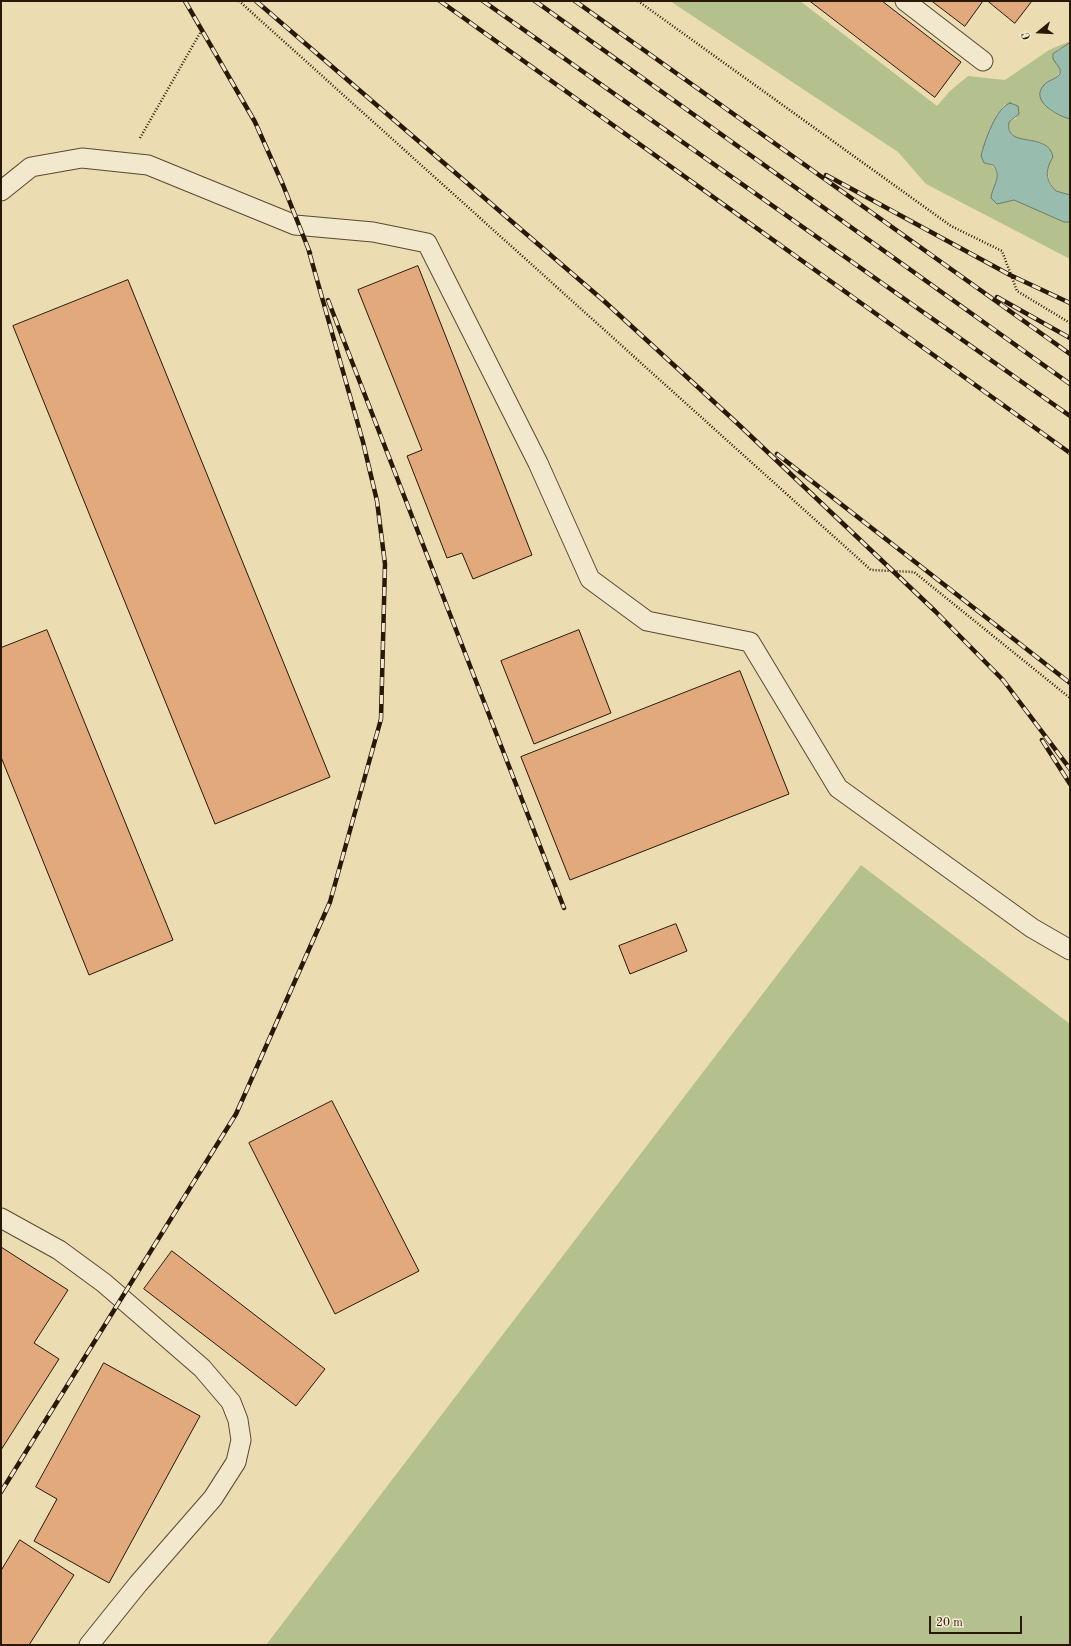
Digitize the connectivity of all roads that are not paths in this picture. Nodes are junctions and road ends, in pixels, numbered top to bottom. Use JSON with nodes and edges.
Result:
{"nodes":[{"id":1,"x":905,"y":1,"type":"edge"},
{"id":2,"x":983,"y":61,"type":"dead end"},
{"id":3,"x":1,"y":191,"type":"edge"},
{"id":4,"x":1070,"y":950,"type":"edge"},
{"id":5,"x":1,"y":1218,"type":"edge"},
{"id":6,"x":89,"y":1645,"type":"edge"}],
"edges":[{"from":1,"to":2,"type":"lane"},
{"from":3,"to":4,"type":"lane"},
{"from":5,"to":6,"type":"lane"}]}
